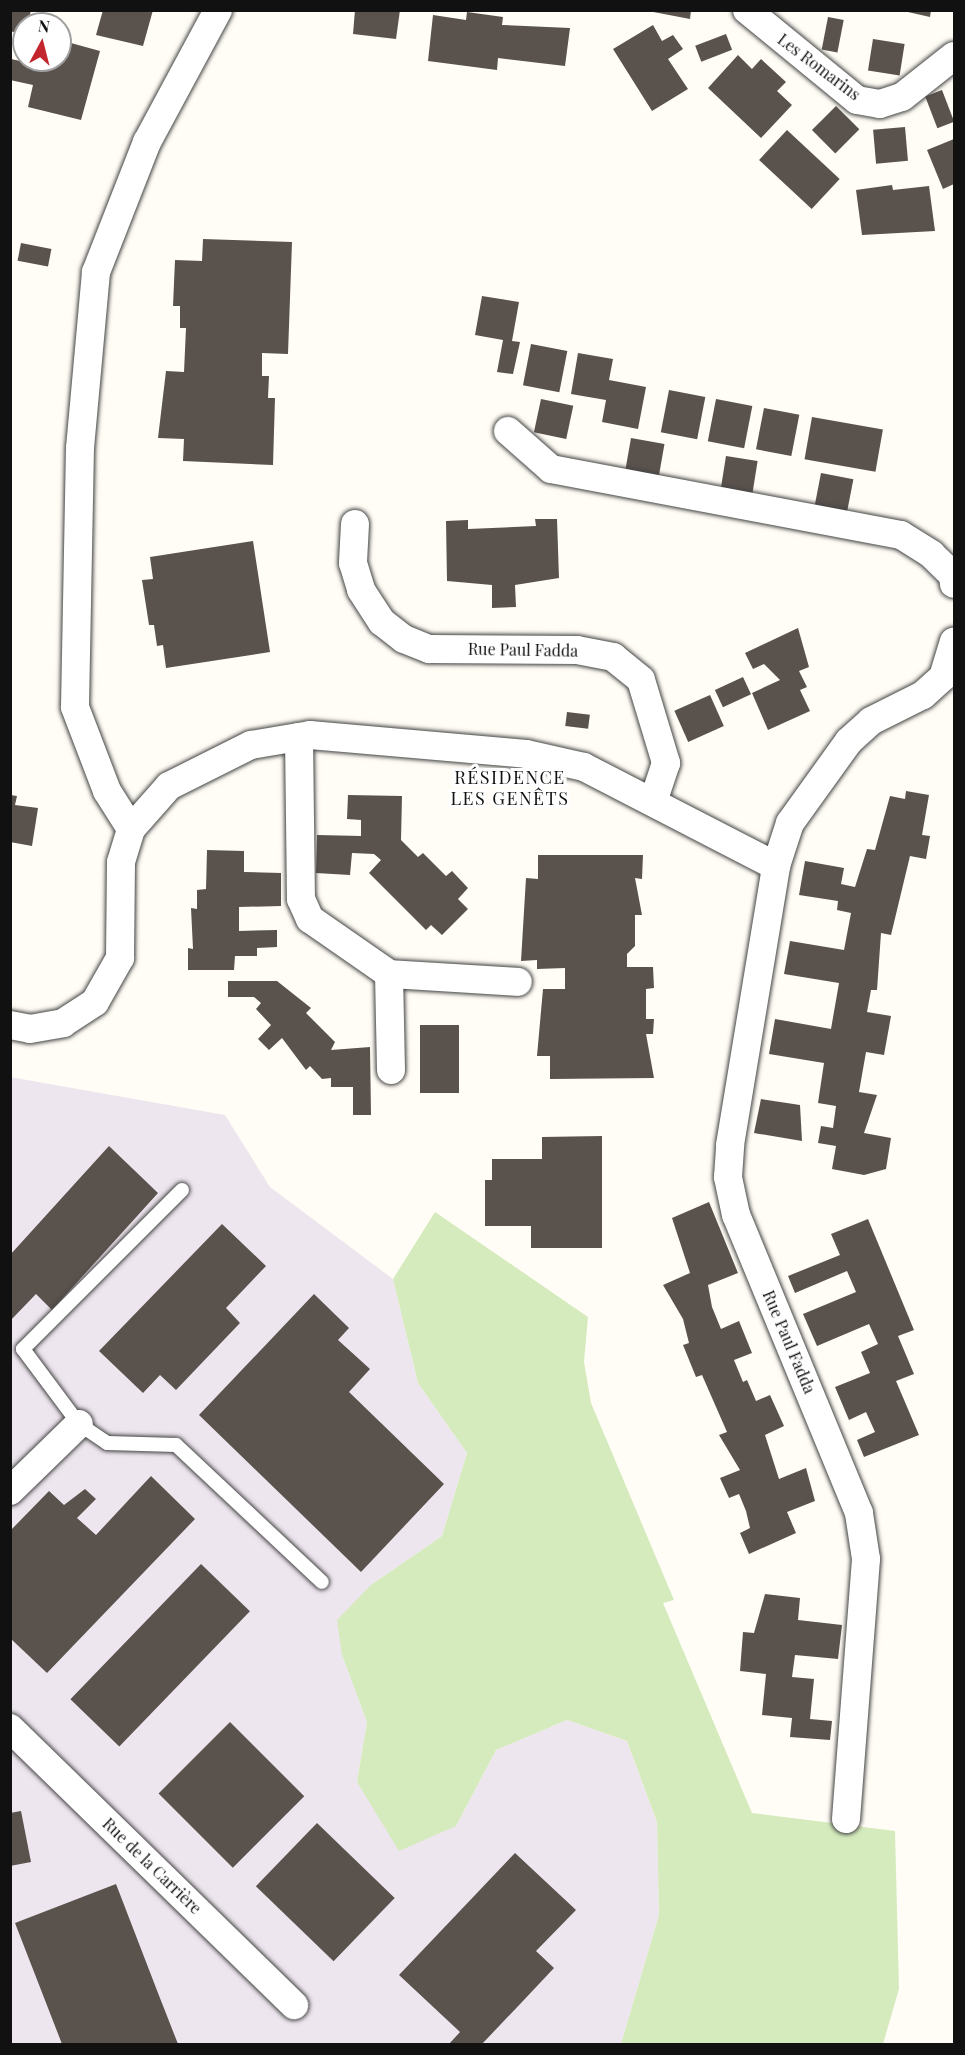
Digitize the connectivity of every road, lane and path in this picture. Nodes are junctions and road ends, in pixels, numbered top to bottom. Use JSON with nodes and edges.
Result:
{"nodes":[{"id":1,"x":218,"y":10,"type":"edge"},
{"id":2,"x":747,"y":10,"type":"edge"},
{"id":3,"x":954,"y":56,"type":"edge"},
{"id":4,"x":508,"y":431,"type":"dead end"},
{"id":5,"x":356,"y":524,"type":"dead end"},
{"id":6,"x":954,"y":585,"type":"edge"},
{"id":7,"x":954,"y":642,"type":"edge"},
{"id":8,"x":299,"y":737,"type":"junction"},
{"id":9,"x":653,"y":802,"type":"junction"},
{"id":10,"x":131,"y":830,"type":"junction"},
{"id":11,"x":776,"y":866,"type":"junction"},
{"id":12,"x":389,"y":974,"type":"junction"},
{"id":13,"x":518,"y":982,"type":"dead end"},
{"id":14,"x":10,"y":1025,"type":"edge"},
{"id":15,"x":391,"y":1070,"type":"dead end"},
{"id":16,"x":182,"y":1190,"type":"dead end"},
{"id":17,"x":79,"y":1424,"type":"junction"},
{"id":18,"x":10,"y":1491,"type":"edge"},
{"id":19,"x":322,"y":1582,"type":"dead end"},
{"id":20,"x":10,"y":1728,"type":"edge"},
{"id":21,"x":846,"y":1819,"type":"dead end"},
{"id":22,"x":294,"y":2005,"type":"dead end"}],
"edges":[{"from":1,"to":10,"type":"street"},
{"from":2,"to":3,"type":"street","name":"Les Romarins"},
{"from":4,"to":6,"type":"street"},
{"from":5,"to":9,"type":"street","name":"Rue Paul Fadda"},
{"from":7,"to":11,"type":"street","name":"Rue Paul Fadda"},
{"from":8,"to":9,"type":"street"},
{"from":8,"to":10,"type":"street"},
{"from":8,"to":12,"type":"street"},
{"from":9,"to":11,"type":"street"},
{"from":10,"to":14,"type":"street"},
{"from":11,"to":21,"type":"street","name":"Rue Paul Fadda"},
{"from":12,"to":13,"type":"street"},
{"from":12,"to":15,"type":"street"},
{"from":16,"to":17,"type":"lane"},
{"from":17,"to":18,"type":"street"},
{"from":17,"to":19,"type":"lane"},
{"from":20,"to":22,"type":"street","name":"Rue de la Carrière"}]}
